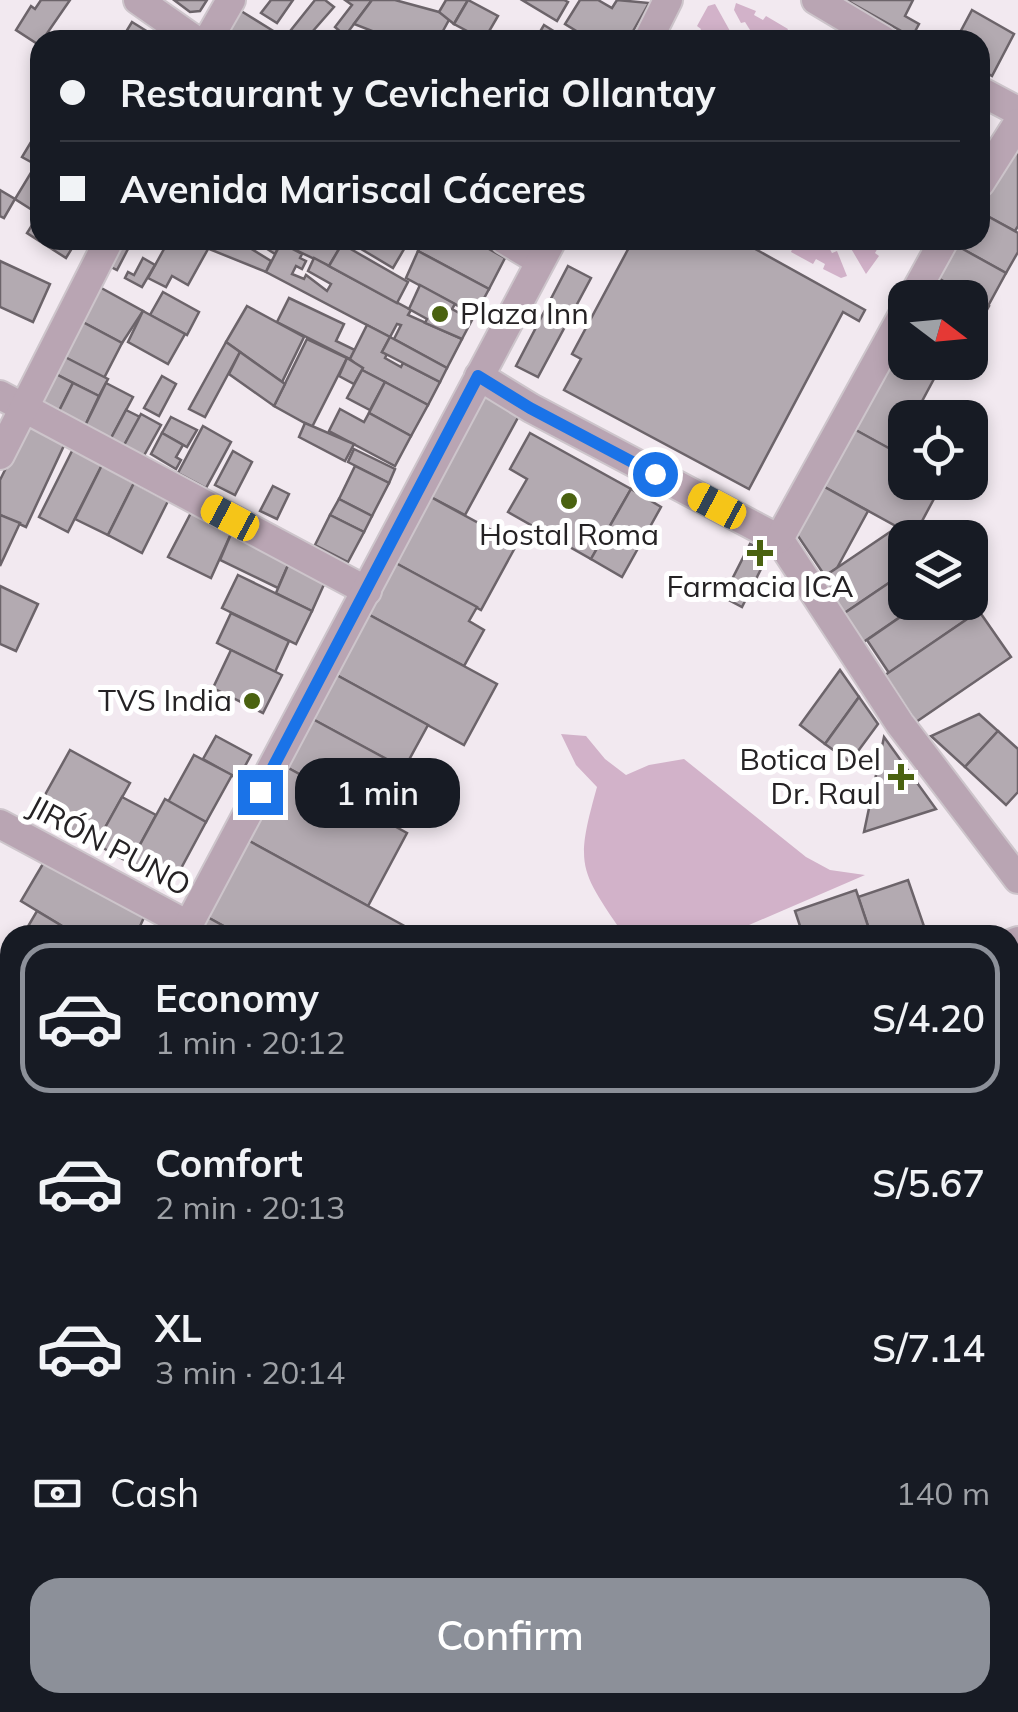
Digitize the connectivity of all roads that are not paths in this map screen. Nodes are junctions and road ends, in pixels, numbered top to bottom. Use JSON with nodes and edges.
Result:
{"nodes":[{"id":1,"x":138,"y":0,"type":"edge"},
{"id":2,"x":230,"y":0,"type":"edge"},
{"id":3,"x":668,"y":0,"type":"edge"},
{"id":4,"x":816,"y":0,"type":"edge"},
{"id":5,"x":181,"y":30,"type":"edge"},
{"id":6,"x":214,"y":30,"type":"edge"},
{"id":7,"x":653,"y":30,"type":"edge"},
{"id":8,"x":866,"y":30,"type":"edge"},
{"id":9,"x":990,"y":96,"type":"edge"},
{"id":10,"x":1018,"y":111,"type":"edge"},
{"id":11,"x":1018,"y":123,"type":"edge"},
{"id":12,"x":990,"y":166,"type":"edge"},
{"id":13,"x":102,"y":250,"type":"edge"},
{"id":14,"x":546,"y":250,"type":"edge"},
{"id":15,"x":938,"y":250,"type":"edge"},
{"id":16,"x":922,"y":280,"type":"edge"},
{"id":17,"x":888,"y":342,"type":"edge"},
{"id":18,"x":478,"y":376,"type":"junction"},
{"id":19,"x":13,"y":402,"type":"edge"},
{"id":20,"x":0,"y":455,"type":"edge"},
{"id":21,"x":779,"y":539,"type":"junction"},
{"id":22,"x":367,"y":591,"type":"junction"},
{"id":23,"x":0,"y":824,"type":"edge"},
{"id":24,"x":1018,"y":879,"type":"edge"},
{"id":25,"x":176,"y":925,"type":"edge"},
{"id":26,"x":188,"y":925,"type":"edge"}],
"edges":[{"from":1,"to":5,"type":"street"},
{"from":2,"to":6,"type":"street"},
{"from":3,"to":7,"type":"street"},
{"from":4,"to":8,"type":"street"},
{"from":9,"to":10,"type":"street"},
{"from":11,"to":12,"type":"street"},
{"from":13,"to":19,"type":"street"},
{"from":14,"to":18,"type":"street"},
{"from":15,"to":16,"type":"street"},
{"from":17,"to":21,"type":"street"},
{"from":18,"to":21,"type":"street"},
{"from":18,"to":22,"type":"street"},
{"from":19,"to":20,"type":"street"},
{"from":19,"to":22,"type":"street"},
{"from":21,"to":24,"type":"street"},
{"from":22,"to":26,"type":"street"},
{"from":23,"to":25,"type":"street","name":"JIRÓN PUNO"}]}
